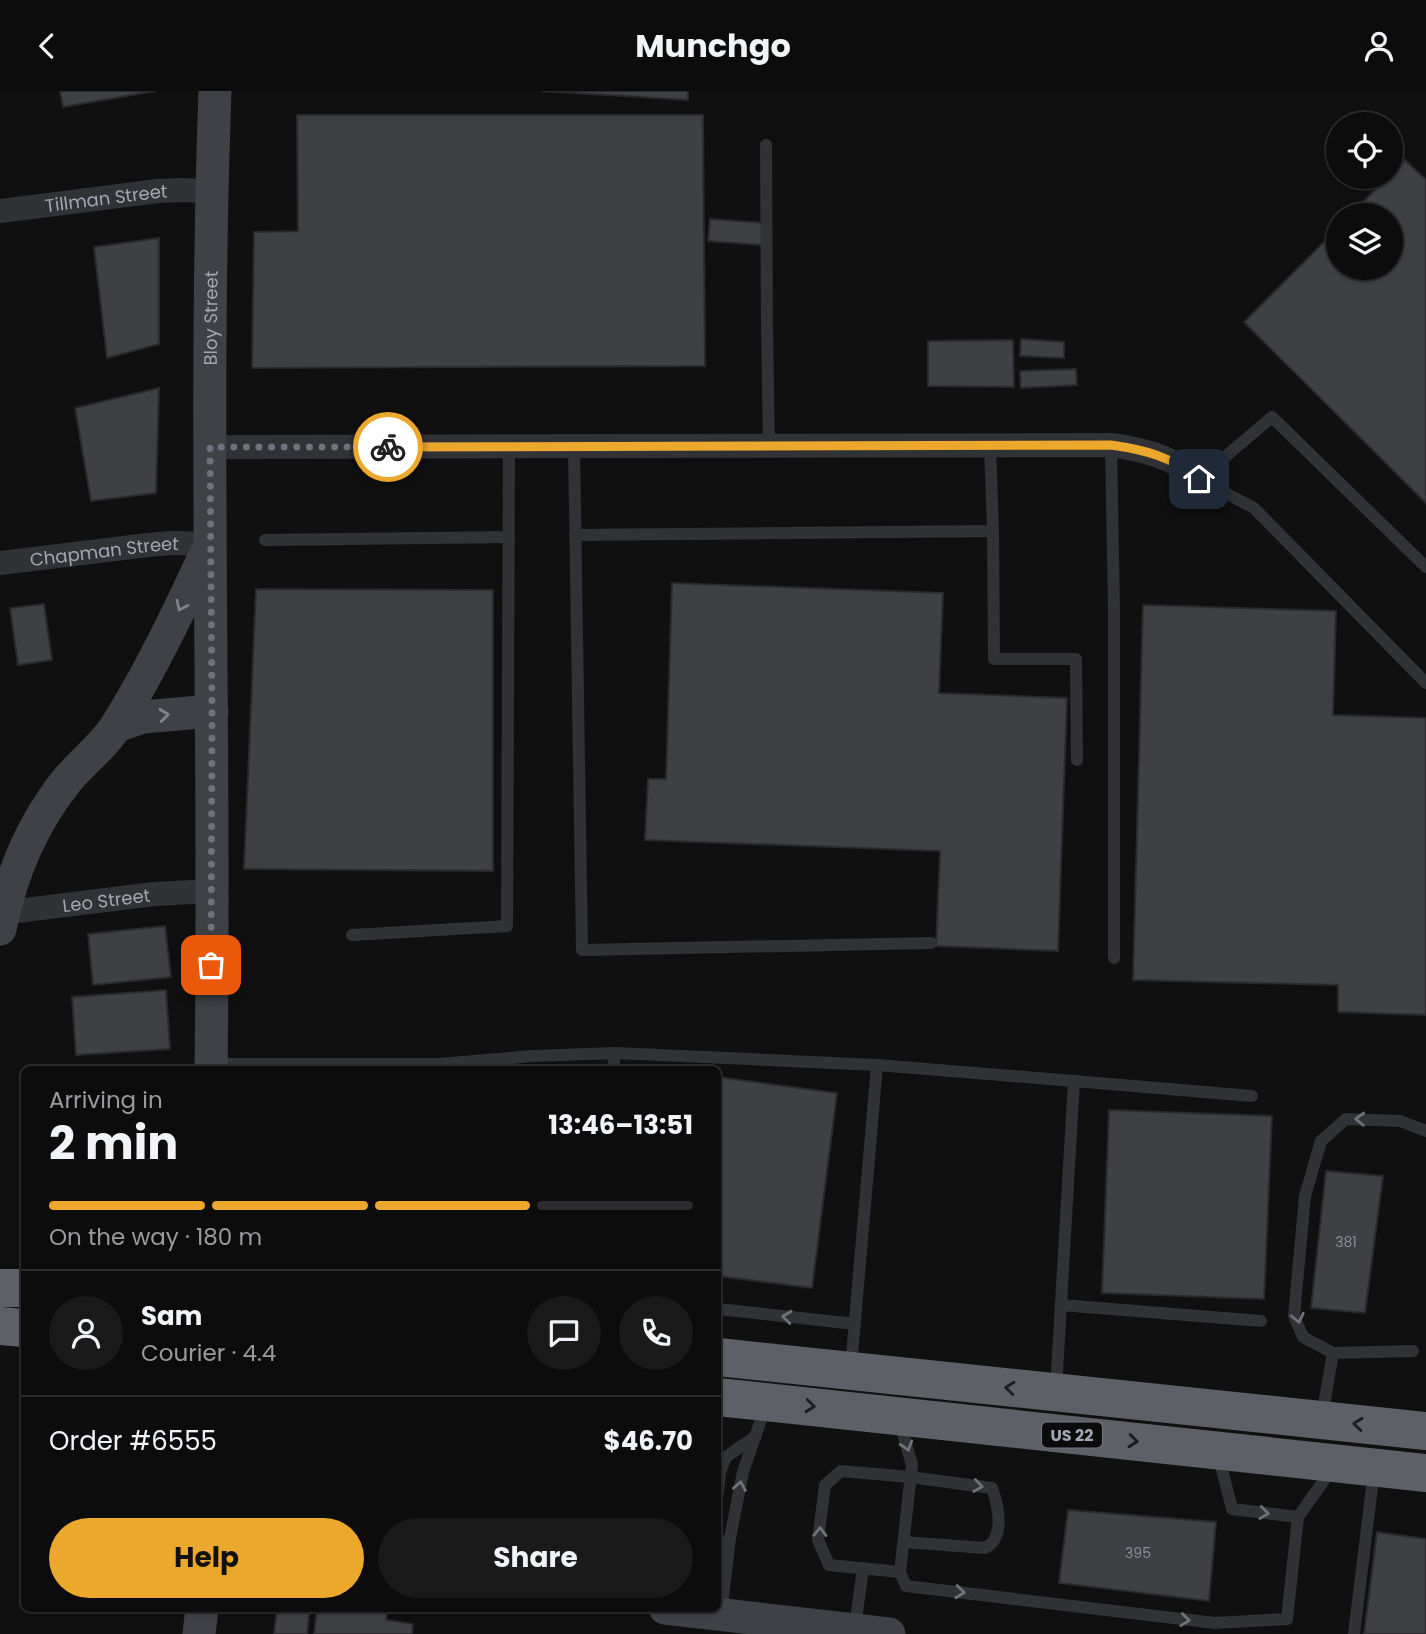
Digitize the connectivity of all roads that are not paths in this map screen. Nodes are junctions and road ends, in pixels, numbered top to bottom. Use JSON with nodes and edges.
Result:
{"nodes":[{"id":1,"x":215,"y":91,"type":"edge"},
{"id":2,"x":766,"y":145,"type":"dead end"},
{"id":3,"x":212,"y":191,"type":"junction"},
{"id":4,"x":0,"y":211,"type":"edge"},
{"id":5,"x":1111,"y":445,"type":"junction"},
{"id":6,"x":509,"y":446,"type":"junction"},
{"id":7,"x":573,"y":446,"type":"junction"},
{"id":8,"x":769,"y":446,"type":"junction"},
{"id":9,"x":990,"y":446,"type":"junction"},
{"id":10,"x":210,"y":447,"type":"junction"},
{"id":11,"x":1199,"y":479,"type":"junction"},
{"id":12,"x":993,"y":531,"type":"junction"},
{"id":13,"x":575,"y":535,"type":"junction"},
{"id":14,"x":509,"y":537,"type":"junction"},
{"id":15,"x":265,"y":540,"type":"dead end"},
{"id":16,"x":210,"y":544,"type":"junction"},
{"id":17,"x":0,"y":563,"type":"edge"},
{"id":18,"x":1426,"y":567,"type":"edge"},
{"id":19,"x":1426,"y":684,"type":"edge"},
{"id":20,"x":212,"y":711,"type":"junction"},
{"id":21,"x":117,"y":726,"type":"junction"},
{"id":22,"x":1077,"y":760,"type":"dead end"},
{"id":23,"x":212,"y":891,"type":"junction"},
{"id":24,"x":1,"y":918,"type":"edge"},
{"id":25,"x":352,"y":935,"type":"dead end"},
{"id":26,"x":931,"y":943,"type":"dead end"},
{"id":27,"x":1114,"y":957,"type":"dead end"},
{"id":28,"x":615,"y":1053,"type":"junction"},
{"id":29,"x":532,"y":1063,"type":"edge"},
{"id":30,"x":877,"y":1065,"type":"junction"},
{"id":31,"x":211,"y":1066,"type":"edge"},
{"id":32,"x":462,"y":1066,"type":"edge"},
{"id":33,"x":613,"y":1066,"type":"edge"},
{"id":34,"x":1074,"y":1081,"type":"junction"},
{"id":35,"x":1252,"y":1096,"type":"dead end"},
{"id":36,"x":1426,"y":1131,"type":"edge"},
{"id":37,"x":0,"y":1288,"type":"edge"},
{"id":38,"x":21,"y":1288,"type":"edge"},
{"id":39,"x":1061,"y":1305,"type":"junction"},
{"id":40,"x":721,"y":1309,"type":"edge"},
{"id":41,"x":1261,"y":1321,"type":"dead end"},
{"id":42,"x":855,"y":1324,"type":"junction"},
{"id":43,"x":0,"y":1327,"type":"edge"},
{"id":44,"x":21,"y":1328,"type":"edge"},
{"id":45,"x":1413,"y":1351,"type":"dead end"},
{"id":46,"x":1333,"y":1353,"type":"junction"},
{"id":47,"x":721,"y":1357,"type":"edge"},
{"id":48,"x":851,"y":1371,"type":"junction"},
{"id":49,"x":1056,"y":1392,"type":"junction"},
{"id":50,"x":721,"y":1398,"type":"edge"},
{"id":51,"x":898,"y":1416,"type":"junction"},
{"id":52,"x":762,"y":1419,"type":"junction"},
{"id":53,"x":1321,"y":1420,"type":"junction"},
{"id":54,"x":1426,"y":1431,"type":"edge"},
{"id":55,"x":1217,"y":1450,"type":"junction"},
{"id":56,"x":1336,"y":1464,"type":"junction"},
{"id":57,"x":1374,"y":1468,"type":"junction"},
{"id":58,"x":721,"y":1470,"type":"edge"},
{"id":59,"x":1426,"y":1473,"type":"edge"},
{"id":60,"x":910,"y":1477,"type":"junction"},
{"id":61,"x":1298,"y":1517,"type":"junction"},
{"id":62,"x":730,"y":1538,"type":"junction"},
{"id":63,"x":904,"y":1542,"type":"junction"},
{"id":64,"x":721,"y":1545,"type":"edge"},
{"id":65,"x":863,"y":1569,"type":"junction"},
{"id":66,"x":900,"y":1572,"type":"junction"},
{"id":67,"x":202,"y":1612,"type":"edge"},
{"id":68,"x":697,"y":1612,"type":"edge"},
{"id":69,"x":721,"y":1615,"type":"junction"},
{"id":70,"x":1215,"y":1629,"type":"edge"},
{"id":71,"x":855,"y":1630,"type":"junction"},
{"id":72,"x":199,"y":1634,"type":"edge"},
{"id":73,"x":889,"y":1634,"type":"edge"},
{"id":74,"x":1354,"y":1634,"type":"edge"}],
"edges":[{"from":1,"to":3,"type":"street","name":"Bloy Street"},
{"from":2,"to":8,"type":"lane"},
{"from":3,"to":4,"type":"street","name":"Tillman Street"},
{"from":3,"to":10,"type":"street","name":"Bloy Street"},
{"from":5,"to":9,"type":"street"},
{"from":5,"to":11,"type":"street"},
{"from":5,"to":27,"type":"lane"},
{"from":6,"to":7,"type":"street"},
{"from":6,"to":10,"type":"street"},
{"from":6,"to":14,"type":"lane"},
{"from":7,"to":8,"type":"street"},
{"from":7,"to":13,"type":"lane"},
{"from":8,"to":9,"type":"street"},
{"from":9,"to":12,"type":"lane"},
{"from":10,"to":16,"type":"street","name":"Bloy Street"},
{"from":11,"to":18,"type":"lane"},
{"from":11,"to":19,"type":"lane"},
{"from":12,"to":13,"type":"lane"},
{"from":12,"to":22,"type":"lane"},
{"from":13,"to":26,"type":"lane"},
{"from":14,"to":15,"type":"lane"},
{"from":14,"to":25,"type":"lane"},
{"from":16,"to":17,"type":"street","name":"Chapman Street"},
{"from":16,"to":20,"type":"street","name":"Bloy Street"},
{"from":16,"to":21,"type":"street","name":"Bloy Street","one_way":true},
{"from":21,"to":20,"type":"street","one_way":true},
{"from":20,"to":23,"type":"street","name":"Bloy Street"},
{"from":21,"to":24,"type":"street","name":"Bloy Street"},
{"from":23,"to":24,"type":"street","name":"Leo Street"},
{"from":23,"to":31,"type":"street","name":"Bloy Street"},
{"from":28,"to":29,"type":"lane"},
{"from":28,"to":30,"type":"lane"},
{"from":28,"to":33,"type":"lane"},
{"from":29,"to":32,"type":"lane"},
{"from":30,"to":34,"type":"lane"},
{"from":30,"to":42,"type":"lane"},
{"from":34,"to":35,"type":"lane"},
{"from":34,"to":39,"type":"lane"},
{"from":36,"to":46,"type":"lane","one_way":true},
{"from":37,"to":38,"type":"highway"},
{"from":39,"to":41,"type":"lane"},
{"from":39,"to":49,"type":"lane"},
{"from":42,"to":40,"type":"lane","one_way":true},
{"from":42,"to":48,"type":"lane"},
{"from":43,"to":44,"type":"highway"},
{"from":45,"to":46,"type":"lane"},
{"from":46,"to":53,"type":"lane"},
{"from":47,"to":48,"type":"highway","number":"US 22"},
{"from":49,"to":48,"type":"highway","number":"US 22","one_way":true},
{"from":49,"to":53,"type":"highway","number":"US 22"},
{"from":50,"to":52,"type":"highway","number":"US 22"},
{"from":52,"to":51,"type":"highway","number":"US 22","one_way":true},
{"from":51,"to":55,"type":"highway","number":"US 22","one_way":true},
{"from":51,"to":60,"type":"lane","one_way":true},
{"from":52,"to":58,"type":"lane"},
{"from":62,"to":52,"type":"lane","one_way":true},
{"from":54,"to":53,"type":"highway","number":"US 22","one_way":true},
{"from":55,"to":56,"type":"highway","number":"US 22"},
{"from":55,"to":61,"type":"lane","one_way":true},
{"from":56,"to":57,"type":"highway","number":"US 22"},
{"from":56,"to":61,"type":"lane"},
{"from":57,"to":59,"type":"highway","number":"US 22"},
{"from":57,"to":74,"type":"lane"},
{"from":60,"to":63,"type":"lane"},
{"from":60,"to":63,"type":"lane","one_way":true},
{"from":65,"to":60,"type":"lane","one_way":true},
{"from":61,"to":70,"type":"lane"},
{"from":62,"to":64,"type":"lane"},
{"from":62,"to":69,"type":"lane"},
{"from":63,"to":66,"type":"lane"},
{"from":65,"to":66,"type":"lane"},
{"from":65,"to":71,"type":"lane"},
{"from":66,"to":70,"type":"lane","one_way":true},
{"from":67,"to":72,"type":"street"},
{"from":68,"to":69,"type":"street"},
{"from":69,"to":71,"type":"street"},
{"from":71,"to":73,"type":"street"}]}
